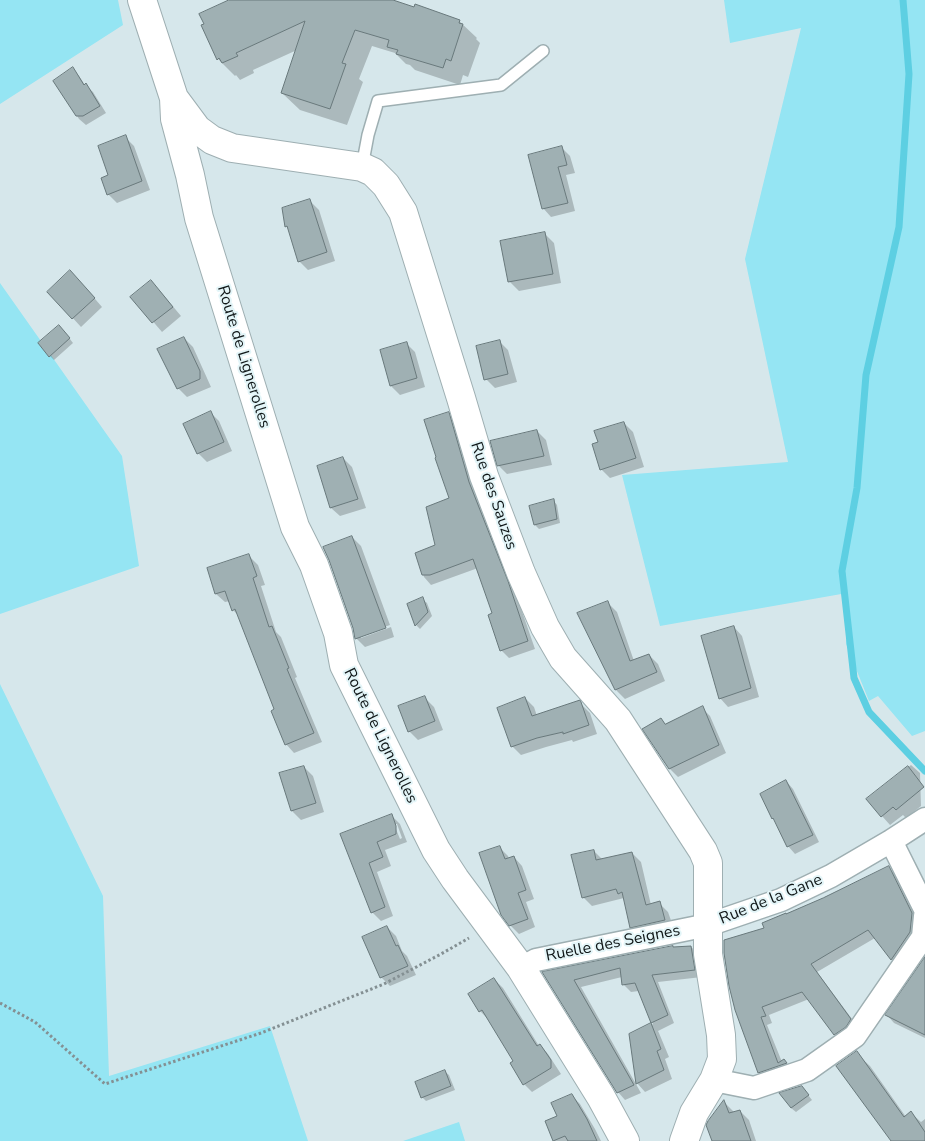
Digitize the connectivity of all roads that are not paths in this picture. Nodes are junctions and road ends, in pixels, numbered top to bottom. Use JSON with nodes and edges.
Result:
{"nodes":[{"id":1,"x":142,"y":0,"type":"edge"},
{"id":2,"x":543,"y":51,"type":"dead end"},
{"id":3,"x":174,"y":98,"type":"junction"},
{"id":4,"x":232,"y":148,"type":"junction"},
{"id":5,"x":362,"y":166,"type":"junction"},
{"id":6,"x":190,"y":175,"type":"junction"},
{"id":7,"x":925,"y":819,"type":"edge"},
{"id":8,"x":892,"y":841,"type":"junction"},
{"id":9,"x":925,"y":909,"type":"edge"},
{"id":10,"x":925,"y":916,"type":"edge"},
{"id":11,"x":708,"y":925,"type":"junction"},
{"id":12,"x":521,"y":968,"type":"junction"},
{"id":13,"x":714,"y":1080,"type":"junction"},
{"id":14,"x":625,"y":1141,"type":"edge"},
{"id":15,"x":684,"y":1141,"type":"edge"}],
"edges":[{"from":1,"to":3,"type":"street"},
{"from":2,"to":5,"type":"lane"},
{"from":3,"to":4,"type":"street"},
{"from":3,"to":6,"type":"street","name":"Route de Lignerolles"},
{"from":4,"to":5,"type":"street","name":"Rue des Sauzes"},
{"from":4,"to":6,"type":"street"},
{"from":5,"to":11,"type":"street","name":"Rue des Sauzes"},
{"from":6,"to":12,"type":"street","name":"Route de Lignerolles"},
{"from":7,"to":8,"type":"street","name":"Rue de la Gane"},
{"from":8,"to":9,"type":"street"},
{"from":8,"to":11,"type":"street","name":"Rue de la Gane"},
{"from":10,"to":13,"type":"street"},
{"from":11,"to":12,"type":"street","name":"Ruelle des Seignes"},
{"from":11,"to":13,"type":"street","name":"Rue de la Gane"},
{"from":12,"to":14,"type":"street","name":"Route de Lignerolles"},
{"from":13,"to":15,"type":"street","name":"Rue de la Gane"}]}
